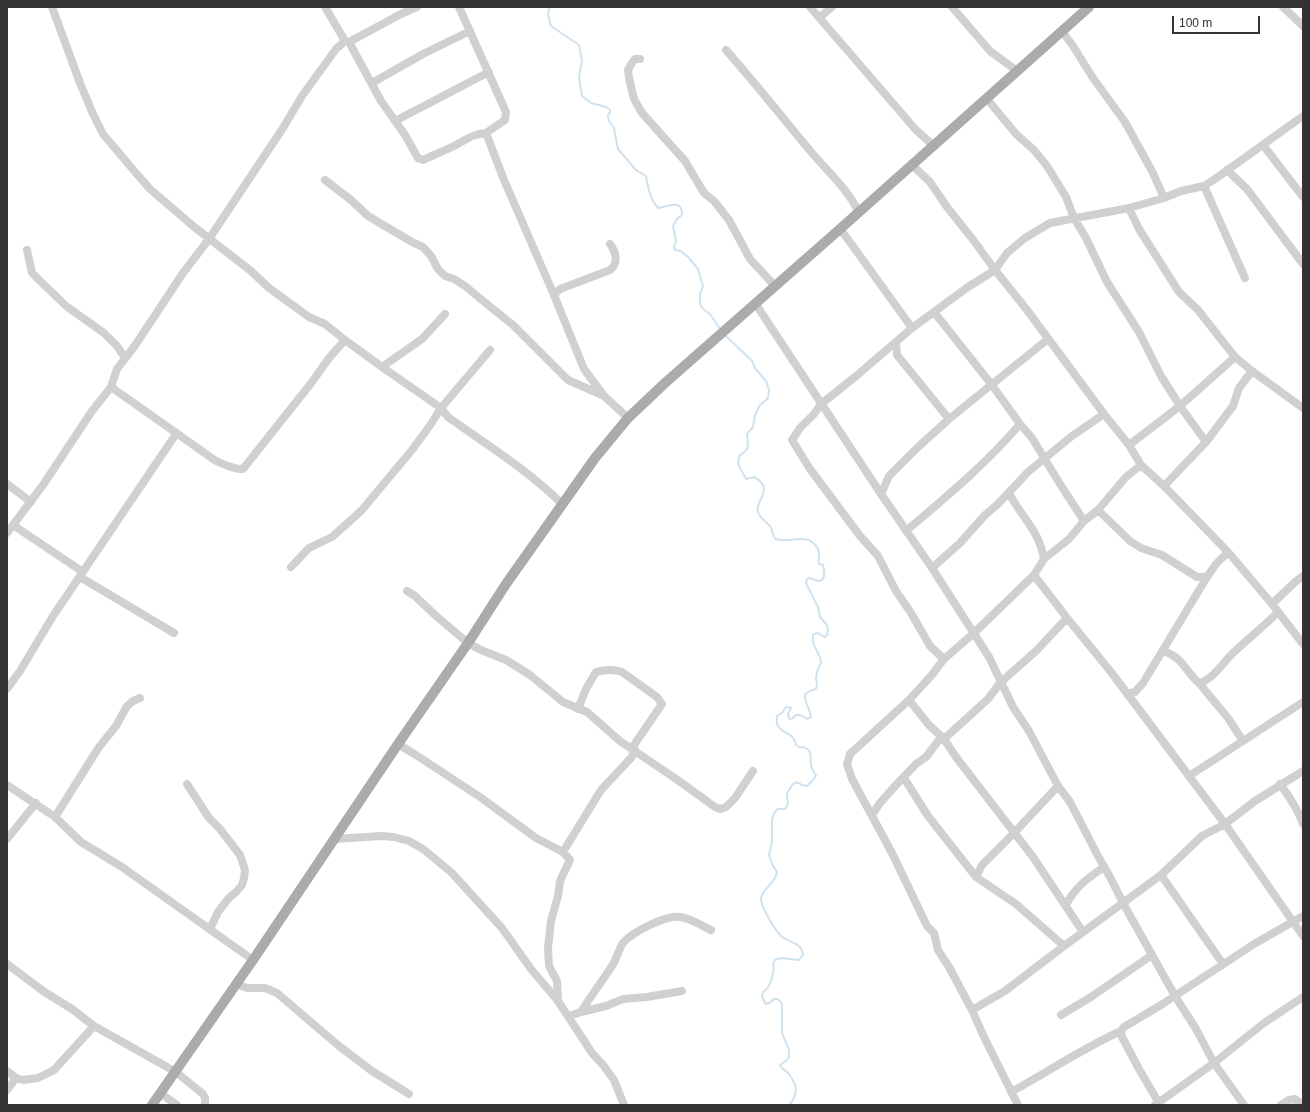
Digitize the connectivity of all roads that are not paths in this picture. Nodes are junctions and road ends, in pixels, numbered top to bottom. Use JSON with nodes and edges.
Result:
{"nodes":[{"id":1,"x":52,"y":7,"type":"edge"},
{"id":2,"x":325,"y":7,"type":"edge"},
{"id":3,"x":417,"y":7,"type":"edge"},
{"id":4,"x":460,"y":7,"type":"edge"},
{"id":5,"x":810,"y":7,"type":"edge"},
{"id":6,"x":832,"y":7,"type":"edge"},
{"id":7,"x":952,"y":7,"type":"edge"},
{"id":8,"x":1089,"y":7,"type":"edge"},
{"id":9,"x":1283,"y":7,"type":"edge"},
{"id":10,"x":820,"y":17,"type":"junction"},
{"id":11,"x":1303,"y":26,"type":"edge"},
{"id":12,"x":470,"y":31,"type":"junction"},
{"id":13,"x":1062,"y":31,"type":"junction"},
{"id":14,"x":347,"y":42,"type":"junction"},
{"id":15,"x":726,"y":50,"type":"dead end"},
{"id":16,"x":640,"y":59,"type":"dead end"},
{"id":17,"x":1017,"y":71,"type":"junction"},
{"id":18,"x":489,"y":72,"type":"junction"},
{"id":19,"x":372,"y":83,"type":"junction"},
{"id":20,"x":987,"y":99,"type":"junction"},
{"id":21,"x":1302,"y":120,"type":"edge"},
{"id":22,"x":395,"y":121,"type":"junction"},
{"id":23,"x":486,"y":133,"type":"junction"},
{"id":24,"x":1263,"y":145,"type":"junction"},
{"id":25,"x":934,"y":146,"type":"junction"},
{"id":26,"x":912,"y":165,"type":"junction"},
{"id":27,"x":1227,"y":170,"type":"junction"},
{"id":28,"x":325,"y":180,"type":"dead end"},
{"id":29,"x":1204,"y":186,"type":"junction"},
{"id":30,"x":1303,"y":197,"type":"edge"},
{"id":31,"x":1164,"y":198,"type":"junction"},
{"id":32,"x":1129,"y":208,"type":"junction"},
{"id":33,"x":858,"y":213,"type":"junction"},
{"id":34,"x":1074,"y":218,"type":"junction"},
{"id":35,"x":840,"y":230,"type":"junction"},
{"id":36,"x":209,"y":239,"type":"junction"},
{"id":37,"x":610,"y":244,"type":"dead end"},
{"id":38,"x":27,"y":250,"type":"dead end"},
{"id":39,"x":1303,"y":264,"type":"edge"},
{"id":40,"x":994,"y":270,"type":"junction"},
{"id":41,"x":1245,"y":278,"type":"dead end"},
{"id":42,"x":774,"y":286,"type":"junction"},
{"id":43,"x":554,"y":295,"type":"junction"},
{"id":44,"x":755,"y":303,"type":"junction"},
{"id":45,"x":934,"y":312,"type":"junction"},
{"id":46,"x":445,"y":314,"type":"dead end"},
{"id":47,"x":912,"y":328,"type":"junction"},
{"id":48,"x":1048,"y":339,"type":"junction"},
{"id":49,"x":345,"y":340,"type":"junction"},
{"id":50,"x":896,"y":342,"type":"junction"},
{"id":51,"x":490,"y":350,"type":"dead end"},
{"id":52,"x":1235,"y":357,"type":"junction"},
{"id":53,"x":125,"y":358,"type":"junction"},
{"id":54,"x":382,"y":367,"type":"junction"},
{"id":55,"x":1252,"y":371,"type":"junction"},
{"id":56,"x":992,"y":385,"type":"junction"},
{"id":57,"x":111,"y":387,"type":"junction"},
{"id":58,"x":604,"y":396,"type":"junction"},
{"id":59,"x":821,"y":404,"type":"junction"},
{"id":60,"x":1180,"y":406,"type":"junction"},
{"id":61,"x":441,"y":408,"type":"junction"},
{"id":62,"x":1303,"y":408,"type":"edge"},
{"id":63,"x":1104,"y":414,"type":"junction"},
{"id":64,"x":628,"y":418,"type":"junction"},
{"id":65,"x":949,"y":419,"type":"junction"},
{"id":66,"x":1020,"y":424,"type":"junction"},
{"id":67,"x":176,"y":434,"type":"junction"},
{"id":68,"x":1206,"y":442,"type":"junction"},
{"id":69,"x":1129,"y":445,"type":"junction"},
{"id":70,"x":1045,"y":458,"type":"junction"},
{"id":71,"x":1141,"y":465,"type":"junction"},
{"id":72,"x":7,"y":484,"type":"edge"},
{"id":73,"x":1164,"y":486,"type":"junction"},
{"id":74,"x":1009,"y":493,"type":"junction"},
{"id":75,"x":881,"y":494,"type":"junction"},
{"id":76,"x":31,"y":502,"type":"junction"},
{"id":77,"x":562,"y":504,"type":"junction"},
{"id":78,"x":1098,"y":510,"type":"junction"},
{"id":79,"x":1084,"y":521,"type":"junction"},
{"id":80,"x":13,"y":525,"type":"junction"},
{"id":81,"x":906,"y":531,"type":"junction"},
{"id":82,"x":7,"y":533,"type":"edge"},
{"id":83,"x":1228,"y":552,"type":"junction"},
{"id":84,"x":1044,"y":559,"type":"junction"},
{"id":85,"x":291,"y":567,"type":"dead end"},
{"id":86,"x":932,"y":568,"type":"junction"},
{"id":87,"x":81,"y":574,"type":"junction"},
{"id":88,"x":1034,"y":575,"type":"junction"},
{"id":89,"x":1303,"y":576,"type":"edge"},
{"id":90,"x":1207,"y":577,"type":"junction"},
{"id":91,"x":407,"y":590,"type":"dead end"},
{"id":92,"x":1272,"y":604,"type":"junction"},
{"id":93,"x":1278,"y":612,"type":"junction"},
{"id":94,"x":1067,"y":618,"type":"junction"},
{"id":95,"x":174,"y":633,"type":"dead end"},
{"id":96,"x":974,"y":633,"type":"junction"},
{"id":97,"x":468,"y":642,"type":"junction"},
{"id":98,"x":1303,"y":644,"type":"edge"},
{"id":99,"x":1163,"y":651,"type":"junction"},
{"id":100,"x":944,"y":659,"type":"junction"},
{"id":101,"x":1001,"y":682,"type":"junction"},
{"id":102,"x":1199,"y":683,"type":"junction"},
{"id":103,"x":7,"y":689,"type":"edge"},
{"id":104,"x":1127,"y":694,"type":"junction"},
{"id":105,"x":140,"y":698,"type":"dead end"},
{"id":106,"x":909,"y":700,"type":"junction"},
{"id":107,"x":1303,"y":702,"type":"edge"},
{"id":108,"x":578,"y":709,"type":"junction"},
{"id":109,"x":944,"y":739,"type":"junction"},
{"id":110,"x":1243,"y":741,"type":"junction"},
{"id":111,"x":398,"y":744,"type":"junction"},
{"id":112,"x":634,"y":749,"type":"junction"},
{"id":113,"x":753,"y":771,"type":"dead end"},
{"id":114,"x":1303,"y":771,"type":"edge"},
{"id":115,"x":1189,"y":776,"type":"junction"},
{"id":116,"x":904,"y":778,"type":"junction"},
{"id":117,"x":187,"y":784,"type":"dead end"},
{"id":118,"x":1280,"y":784,"type":"junction"},
{"id":119,"x":7,"y":785,"type":"edge"},
{"id":120,"x":1058,"y":786,"type":"junction"},
{"id":121,"x":36,"y":803,"type":"junction"},
{"id":122,"x":872,"y":815,"type":"junction"},
{"id":123,"x":55,"y":816,"type":"junction"},
{"id":124,"x":1225,"y":824,"type":"junction"},
{"id":125,"x":1303,"y":824,"type":"edge"},
{"id":126,"x":1014,"y":833,"type":"junction"},
{"id":127,"x":7,"y":839,"type":"edge"},
{"id":128,"x":335,"y":839,"type":"junction"},
{"id":129,"x":563,"y":852,"type":"junction"},
{"id":130,"x":1104,"y":867,"type":"junction"},
{"id":131,"x":1162,"y":875,"type":"junction"},
{"id":132,"x":976,"y":877,"type":"junction"},
{"id":133,"x":1123,"y":903,"type":"junction"},
{"id":134,"x":1066,"y":905,"type":"junction"},
{"id":135,"x":1303,"y":916,"type":"edge"},
{"id":136,"x":1293,"y":922,"type":"junction"},
{"id":137,"x":210,"y":929,"type":"junction"},
{"id":138,"x":711,"y":930,"type":"dead end"},
{"id":139,"x":1083,"y":932,"type":"junction"},
{"id":140,"x":1303,"y":936,"type":"edge"},
{"id":141,"x":1064,"y":946,"type":"junction"},
{"id":142,"x":1152,"y":956,"type":"junction"},
{"id":143,"x":253,"y":960,"type":"junction"},
{"id":144,"x":7,"y":964,"type":"edge"},
{"id":145,"x":1223,"y":964,"type":"junction"},
{"id":146,"x":237,"y":984,"type":"junction"},
{"id":147,"x":682,"y":991,"type":"dead end"},
{"id":148,"x":1175,"y":996,"type":"junction"},
{"id":149,"x":1303,"y":997,"type":"edge"},
{"id":150,"x":558,"y":1001,"type":"junction"},
{"id":151,"x":972,"y":1010,"type":"junction"},
{"id":152,"x":581,"y":1012,"type":"junction"},
{"id":153,"x":569,"y":1016,"type":"junction"},
{"id":154,"x":1061,"y":1016,"type":"dead end"},
{"id":155,"x":94,"y":1026,"type":"junction"},
{"id":156,"x":1121,"y":1031,"type":"junction"},
{"id":157,"x":1214,"y":1063,"type":"junction"},
{"id":158,"x":7,"y":1071,"type":"edge"},
{"id":159,"x":176,"y":1072,"type":"junction"},
{"id":160,"x":16,"y":1078,"type":"junction"},
{"id":161,"x":7,"y":1090,"type":"edge"},
{"id":162,"x":1011,"y":1092,"type":"junction"},
{"id":163,"x":160,"y":1093,"type":"junction"},
{"id":164,"x":409,"y":1094,"type":"dead end"},
{"id":165,"x":1158,"y":1104,"type":"edge"},
{"id":166,"x":152,"y":1105,"type":"edge"},
{"id":167,"x":177,"y":1105,"type":"edge"},
{"id":168,"x":205,"y":1105,"type":"edge"},
{"id":169,"x":624,"y":1105,"type":"edge"},
{"id":170,"x":1018,"y":1105,"type":"edge"},
{"id":171,"x":1244,"y":1105,"type":"edge"},
{"id":172,"x":1281,"y":1105,"type":"edge"},
{"id":173,"x":1303,"y":1105,"type":"edge"}],
"edges":[{"from":1,"to":36,"type":"street"},
{"from":2,"to":14,"type":"street"},
{"from":3,"to":14,"type":"street"},
{"from":4,"to":12,"type":"street"},
{"from":5,"to":10,"type":"street"},
{"from":6,"to":10,"type":"street"},
{"from":7,"to":17,"type":"street"},
{"from":8,"to":13,"type":"main road"},
{"from":9,"to":11,"type":"street"},
{"from":10,"to":25,"type":"street"},
{"from":12,"to":18,"type":"street"},
{"from":12,"to":19,"type":"street"},
{"from":13,"to":17,"type":"main road"},
{"from":13,"to":31,"type":"street"},
{"from":14,"to":19,"type":"street"},
{"from":14,"to":36,"type":"street"},
{"from":15,"to":33,"type":"street"},
{"from":16,"to":42,"type":"street"},
{"from":17,"to":20,"type":"main road"},
{"from":18,"to":22,"type":"street"},
{"from":18,"to":23,"type":"street"},
{"from":19,"to":22,"type":"street"},
{"from":20,"to":25,"type":"main road"},
{"from":20,"to":34,"type":"street"},
{"from":21,"to":24,"type":"street"},
{"from":22,"to":23,"type":"street"},
{"from":23,"to":43,"type":"street"},
{"from":24,"to":27,"type":"street"},
{"from":24,"to":30,"type":"street"},
{"from":25,"to":26,"type":"main road"},
{"from":26,"to":33,"type":"main road"},
{"from":26,"to":40,"type":"street"},
{"from":27,"to":29,"type":"street"},
{"from":27,"to":39,"type":"street"},
{"from":28,"to":58,"type":"street"},
{"from":29,"to":31,"type":"street"},
{"from":29,"to":41,"type":"street"},
{"from":31,"to":32,"type":"street"},
{"from":32,"to":34,"type":"street"},
{"from":32,"to":52,"type":"street"},
{"from":33,"to":35,"type":"main road"},
{"from":34,"to":40,"type":"street"},
{"from":34,"to":60,"type":"street"},
{"from":35,"to":42,"type":"main road"},
{"from":35,"to":47,"type":"street"},
{"from":36,"to":49,"type":"street"},
{"from":36,"to":53,"type":"street"},
{"from":37,"to":43,"type":"street"},
{"from":38,"to":53,"type":"street"},
{"from":40,"to":45,"type":"street"},
{"from":40,"to":48,"type":"street"},
{"from":42,"to":44,"type":"main road"},
{"from":43,"to":58,"type":"street"},
{"from":44,"to":59,"type":"street"},
{"from":44,"to":64,"type":"main road"},
{"from":45,"to":47,"type":"street"},
{"from":45,"to":56,"type":"street"},
{"from":46,"to":54,"type":"street"},
{"from":47,"to":50,"type":"street"},
{"from":48,"to":56,"type":"street"},
{"from":48,"to":63,"type":"street"},
{"from":49,"to":54,"type":"street"},
{"from":49,"to":67,"type":"street"},
{"from":50,"to":59,"type":"street"},
{"from":50,"to":65,"type":"street"},
{"from":51,"to":61,"type":"street"},
{"from":52,"to":55,"type":"street"},
{"from":52,"to":60,"type":"street"},
{"from":53,"to":57,"type":"street"},
{"from":54,"to":61,"type":"street"},
{"from":55,"to":62,"type":"street"},
{"from":55,"to":68,"type":"street"},
{"from":56,"to":65,"type":"street"},
{"from":56,"to":66,"type":"street"},
{"from":57,"to":67,"type":"street"},
{"from":57,"to":76,"type":"street"},
{"from":58,"to":64,"type":"street"},
{"from":59,"to":75,"type":"street"},
{"from":59,"to":100,"type":"street"},
{"from":60,"to":68,"type":"street"},
{"from":60,"to":69,"type":"street"},
{"from":61,"to":77,"type":"street"},
{"from":61,"to":85,"type":"street"},
{"from":63,"to":69,"type":"street"},
{"from":63,"to":70,"type":"street"},
{"from":64,"to":77,"type":"main road"},
{"from":65,"to":75,"type":"street"},
{"from":66,"to":70,"type":"street"},
{"from":66,"to":81,"type":"street"},
{"from":67,"to":87,"type":"street"},
{"from":68,"to":73,"type":"street"},
{"from":69,"to":71,"type":"street"},
{"from":70,"to":74,"type":"street"},
{"from":70,"to":79,"type":"street"},
{"from":71,"to":73,"type":"street"},
{"from":71,"to":78,"type":"street"},
{"from":72,"to":76,"type":"street"},
{"from":73,"to":83,"type":"street"},
{"from":74,"to":84,"type":"street"},
{"from":74,"to":86,"type":"street"},
{"from":75,"to":81,"type":"street"},
{"from":76,"to":80,"type":"street"},
{"from":77,"to":97,"type":"main road"},
{"from":78,"to":79,"type":"street"},
{"from":78,"to":90,"type":"street"},
{"from":79,"to":84,"type":"street"},
{"from":80,"to":82,"type":"street"},
{"from":80,"to":87,"type":"street"},
{"from":81,"to":86,"type":"street"},
{"from":83,"to":90,"type":"street"},
{"from":83,"to":92,"type":"street"},
{"from":84,"to":88,"type":"street"},
{"from":86,"to":96,"type":"street"},
{"from":87,"to":95,"type":"street"},
{"from":87,"to":103,"type":"street"},
{"from":88,"to":94,"type":"street"},
{"from":88,"to":96,"type":"street"},
{"from":89,"to":92,"type":"street"},
{"from":90,"to":99,"type":"street"},
{"from":91,"to":97,"type":"street"},
{"from":92,"to":93,"type":"street"},
{"from":93,"to":98,"type":"street"},
{"from":93,"to":102,"type":"street"},
{"from":94,"to":101,"type":"street"},
{"from":94,"to":104,"type":"street"},
{"from":96,"to":100,"type":"street"},
{"from":96,"to":101,"type":"street"},
{"from":97,"to":108,"type":"street"},
{"from":97,"to":111,"type":"main road"},
{"from":99,"to":102,"type":"street"},
{"from":99,"to":104,"type":"street"},
{"from":100,"to":106,"type":"street"},
{"from":101,"to":109,"type":"street"},
{"from":101,"to":120,"type":"street"},
{"from":102,"to":110,"type":"street"},
{"from":104,"to":115,"type":"street"},
{"from":105,"to":123,"type":"street"},
{"from":106,"to":109,"type":"street"},
{"from":106,"to":122,"type":"street"},
{"from":107,"to":110,"type":"street"},
{"from":108,"to":112,"type":"street"},
{"from":108,"to":112,"type":"street"},
{"from":109,"to":116,"type":"street"},
{"from":109,"to":126,"type":"street"},
{"from":110,"to":115,"type":"street"},
{"from":111,"to":128,"type":"main road"},
{"from":111,"to":129,"type":"street"},
{"from":112,"to":113,"type":"street"},
{"from":112,"to":129,"type":"street"},
{"from":114,"to":118,"type":"street"},
{"from":115,"to":124,"type":"street"},
{"from":116,"to":122,"type":"street"},
{"from":116,"to":132,"type":"street"},
{"from":117,"to":137,"type":"street"},
{"from":118,"to":124,"type":"street"},
{"from":118,"to":125,"type":"street"},
{"from":119,"to":121,"type":"street"},
{"from":120,"to":126,"type":"street"},
{"from":120,"to":130,"type":"street"},
{"from":121,"to":123,"type":"street"},
{"from":121,"to":127,"type":"street"},
{"from":122,"to":151,"type":"street"},
{"from":123,"to":137,"type":"street"},
{"from":124,"to":131,"type":"street"},
{"from":124,"to":136,"type":"street"},
{"from":126,"to":132,"type":"street"},
{"from":126,"to":134,"type":"street"},
{"from":128,"to":143,"type":"main road"},
{"from":128,"to":150,"type":"street"},
{"from":129,"to":150,"type":"street"},
{"from":130,"to":133,"type":"street"},
{"from":130,"to":134,"type":"street"},
{"from":131,"to":133,"type":"street"},
{"from":131,"to":145,"type":"street"},
{"from":132,"to":141,"type":"street"},
{"from":133,"to":139,"type":"street"},
{"from":133,"to":142,"type":"street"},
{"from":134,"to":139,"type":"street"},
{"from":135,"to":136,"type":"street"},
{"from":136,"to":140,"type":"street"},
{"from":136,"to":145,"type":"street"},
{"from":137,"to":143,"type":"street"},
{"from":138,"to":152,"type":"street"},
{"from":139,"to":141,"type":"street"},
{"from":141,"to":151,"type":"street"},
{"from":142,"to":148,"type":"street"},
{"from":142,"to":154,"type":"street"},
{"from":143,"to":146,"type":"main road"},
{"from":144,"to":155,"type":"street"},
{"from":145,"to":148,"type":"street"},
{"from":146,"to":159,"type":"main road"},
{"from":146,"to":164,"type":"street"},
{"from":147,"to":152,"type":"street"},
{"from":148,"to":156,"type":"street"},
{"from":148,"to":157,"type":"street"},
{"from":149,"to":157,"type":"street"},
{"from":150,"to":153,"type":"street"},
{"from":151,"to":162,"type":"street"},
{"from":152,"to":153,"type":"street"},
{"from":153,"to":169,"type":"street"},
{"from":155,"to":159,"type":"street"},
{"from":155,"to":160,"type":"street"},
{"from":156,"to":162,"type":"street"},
{"from":156,"to":165,"type":"street"},
{"from":157,"to":165,"type":"street"},
{"from":157,"to":171,"type":"street"},
{"from":158,"to":160,"type":"street"},
{"from":159,"to":163,"type":"main road"},
{"from":159,"to":168,"type":"street"},
{"from":160,"to":161,"type":"street"},
{"from":162,"to":170,"type":"street"},
{"from":163,"to":166,"type":"main road"},
{"from":163,"to":167,"type":"street"},
{"from":172,"to":173,"type":"street"}]}
